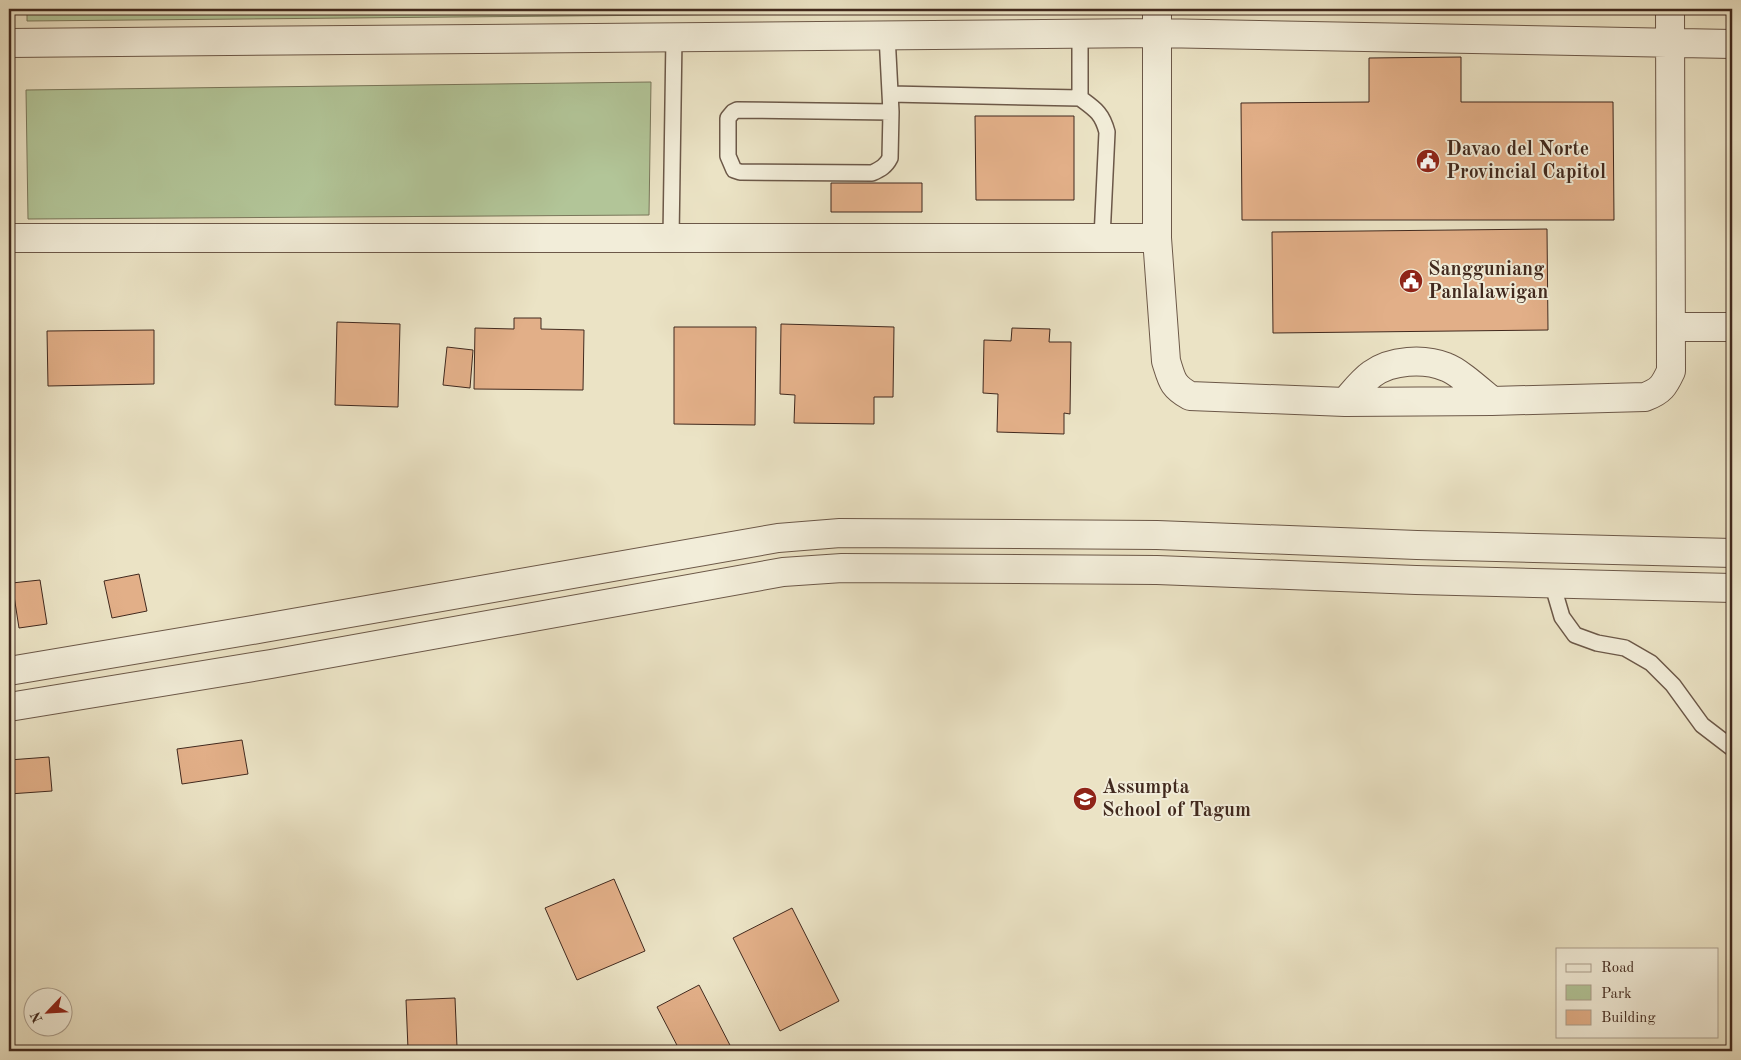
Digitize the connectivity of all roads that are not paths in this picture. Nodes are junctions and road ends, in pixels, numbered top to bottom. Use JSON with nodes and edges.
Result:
{"nodes":[{"id":1,"x":1670,"y":9,"type":"edge"},
{"id":2,"x":1157,"y":21,"type":"edge"},
{"id":3,"x":1080,"y":34,"type":"junction"},
{"id":4,"x":887,"y":35,"type":"junction"},
{"id":5,"x":674,"y":37,"type":"junction"},
{"id":6,"x":9,"y":43,"type":"edge"},
{"id":7,"x":1670,"y":44,"type":"junction"},
{"id":8,"x":1732,"y":44,"type":"edge"},
{"id":9,"x":890,"y":94,"type":"junction"},
{"id":10,"x":1080,"y":98,"type":"junction"},
{"id":11,"x":891,"y":112,"type":"junction"},
{"id":12,"x":9,"y":238,"type":"edge"},
{"id":13,"x":671,"y":238,"type":"junction"},
{"id":14,"x":1102,"y":238,"type":"junction"},
{"id":15,"x":1157,"y":238,"type":"junction"},
{"id":16,"x":1732,"y":326,"type":"edge"},
{"id":17,"x":1671,"y":327,"type":"junction"},
{"id":18,"x":1492,"y":401,"type":"junction"},
{"id":19,"x":1345,"y":402,"type":"junction"},
{"id":20,"x":1663,"y":551,"type":"junction"},
{"id":21,"x":1732,"y":553,"type":"edge"},
{"id":22,"x":1552,"y":583,"type":"junction"},
{"id":23,"x":1661,"y":586,"type":"junction"},
{"id":24,"x":1732,"y":588,"type":"edge"},
{"id":25,"x":264,"y":628,"type":"junction"},
{"id":26,"x":271,"y":664,"type":"junction"},
{"id":27,"x":9,"y":671,"type":"edge"},
{"id":28,"x":9,"y":708,"type":"edge"},
{"id":29,"x":1732,"y":748,"type":"edge"}],
"edges":[{"from":1,"to":7,"type":"street"},
{"from":2,"to":3,"type":"street"},
{"from":2,"to":7,"type":"street"},
{"from":2,"to":15,"type":"street"},
{"from":3,"to":4,"type":"street"},
{"from":3,"to":10,"type":"lane"},
{"from":4,"to":5,"type":"street"},
{"from":4,"to":9,"type":"lane"},
{"from":5,"to":6,"type":"street"},
{"from":5,"to":13,"type":"lane"},
{"from":7,"to":8,"type":"street"},
{"from":7,"to":17,"type":"street"},
{"from":9,"to":10,"type":"lane"},
{"from":9,"to":11,"type":"lane"},
{"from":10,"to":14,"type":"lane"},
{"from":11,"to":11,"type":"lane"},
{"from":12,"to":13,"type":"street"},
{"from":13,"to":14,"type":"street"},
{"from":14,"to":15,"type":"street"},
{"from":15,"to":19,"type":"street"},
{"from":16,"to":17,"type":"street"},
{"from":17,"to":18,"type":"street"},
{"from":18,"to":19,"type":"street"},
{"from":18,"to":19,"type":"street"},
{"from":20,"to":21,"type":"street"},
{"from":20,"to":23,"type":"street"},
{"from":20,"to":25,"type":"street"},
{"from":22,"to":23,"type":"street"},
{"from":22,"to":26,"type":"street"},
{"from":22,"to":29,"type":"lane"},
{"from":23,"to":24,"type":"street"},
{"from":25,"to":26,"type":"street"},
{"from":25,"to":27,"type":"street"},
{"from":26,"to":28,"type":"street"}]}
